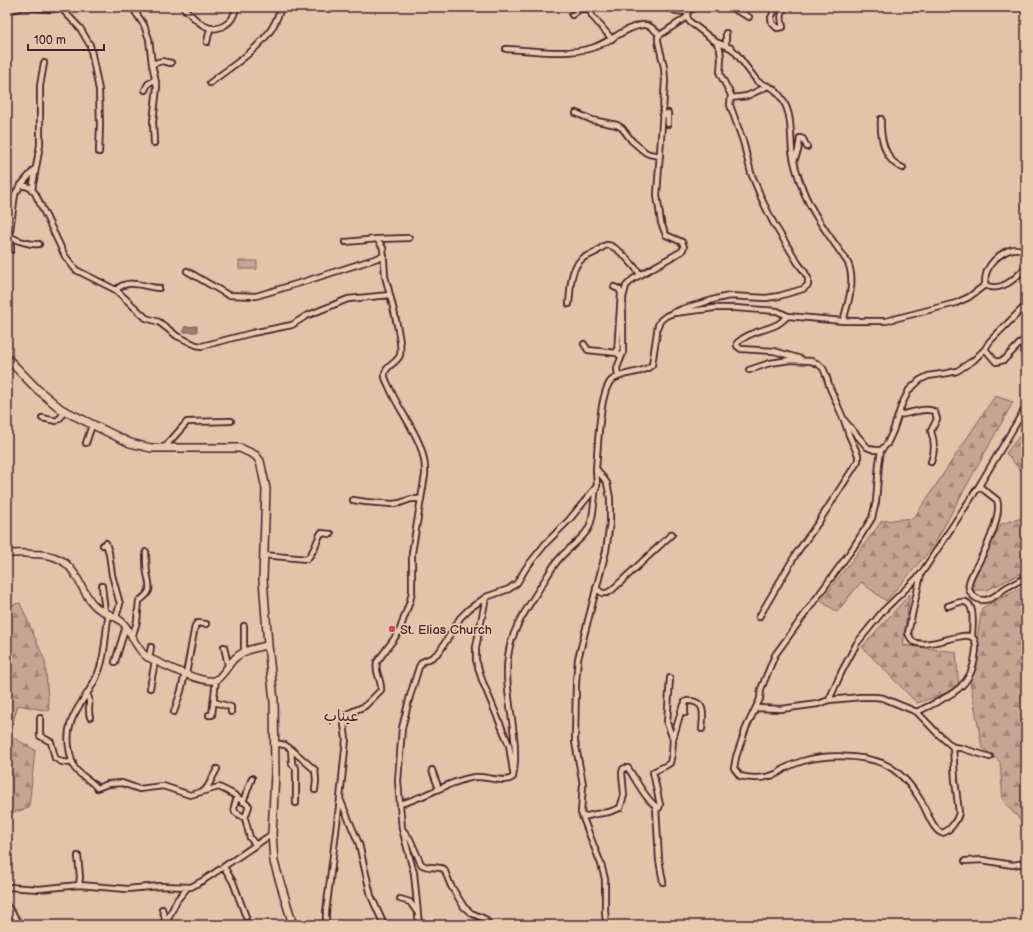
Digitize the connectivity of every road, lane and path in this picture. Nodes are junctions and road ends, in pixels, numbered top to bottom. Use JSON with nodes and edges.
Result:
{"nodes":[{"id":1,"x":60,"y":7,"type":"edge"},
{"id":2,"x":132,"y":7,"type":"edge"},
{"id":3,"x":183,"y":7,"type":"edge"},
{"id":4,"x":236,"y":7,"type":"edge"},
{"id":5,"x":281,"y":7,"type":"edge"},
{"id":6,"x":669,"y":7,"type":"edge"},
{"id":7,"x":696,"y":7,"type":"edge"},
{"id":8,"x":731,"y":7,"type":"edge"},
{"id":9,"x":776,"y":7,"type":"edge"},
{"id":10,"x":784,"y":7,"type":"edge"},
{"id":11,"x":7,"y":11,"type":"edge"},
{"id":12,"x":688,"y":11,"type":"junction"},
{"id":13,"x":572,"y":15,"type":"dead end"},
{"id":14,"x":749,"y":16,"type":"dead end"},
{"id":15,"x":687,"y":18,"type":"junction"},
{"id":16,"x":210,"y":29,"type":"junction"},
{"id":17,"x":726,"y":34,"type":"dead end"},
{"id":18,"x":660,"y":35,"type":"junction"},
{"id":19,"x":612,"y":39,"type":"junction"},
{"id":20,"x":207,"y":42,"type":"dead end"},
{"id":21,"x":716,"y":42,"type":"junction"},
{"id":22,"x":726,"y":46,"type":"junction"},
{"id":23,"x":506,"y":50,"type":"dead end"},
{"id":24,"x":44,"y":63,"type":"dead end"},
{"id":25,"x":172,"y":63,"type":"dead end"},
{"id":26,"x":152,"y":64,"type":"junction"},
{"id":27,"x":155,"y":79,"type":"junction"},
{"id":28,"x":210,"y":83,"type":"dead end"},
{"id":29,"x":768,"y":86,"type":"junction"},
{"id":30,"x":145,"y":90,"type":"dead end"},
{"id":31,"x":731,"y":98,"type":"junction"},
{"id":32,"x":576,"y":113,"type":"dead end"},
{"id":33,"x":664,"y":114,"type":"junction"},
{"id":34,"x":881,"y":118,"type":"dead end"},
{"id":35,"x":668,"y":124,"type":"dead end"},
{"id":36,"x":154,"y":143,"type":"dead end"},
{"id":37,"x":807,"y":146,"type":"dead end"},
{"id":38,"x":99,"y":152,"type":"dead end"},
{"id":39,"x":660,"y":156,"type":"junction"},
{"id":40,"x":794,"y":161,"type":"junction"},
{"id":41,"x":903,"y":168,"type":"dead end"},
{"id":42,"x":35,"y":169,"type":"junction"},
{"id":43,"x":21,"y":185,"type":"junction"},
{"id":44,"x":32,"y":190,"type":"junction"},
{"id":45,"x":8,"y":234,"type":"edge"},
{"id":46,"x":409,"y":238,"type":"dead end"},
{"id":47,"x":377,"y":239,"type":"junction"},
{"id":48,"x":346,"y":242,"type":"dead end"},
{"id":49,"x":39,"y":244,"type":"dead end"},
{"id":50,"x":11,"y":250,"type":"dead end"},
{"id":51,"x":1026,"y":254,"type":"edge"},
{"id":52,"x":384,"y":256,"type":"junction"},
{"id":53,"x":1026,"y":267,"type":"edge"},
{"id":54,"x":187,"y":271,"type":"dead end"},
{"id":55,"x":641,"y":275,"type":"junction"},
{"id":56,"x":985,"y":285,"type":"junction"},
{"id":57,"x":614,"y":287,"type":"dead end"},
{"id":58,"x":159,"y":288,"type":"dead end"},
{"id":59,"x":116,"y":290,"type":"junction"},
{"id":60,"x":390,"y":295,"type":"junction"},
{"id":61,"x":569,"y":304,"type":"dead end"},
{"id":62,"x":1026,"y":305,"type":"edge"},
{"id":63,"x":673,"y":313,"type":"junction"},
{"id":64,"x":788,"y":316,"type":"junction"},
{"id":65,"x":843,"y":321,"type":"junction"},
{"id":66,"x":1026,"y":337,"type":"edge"},
{"id":67,"x":584,"y":344,"type":"dead end"},
{"id":68,"x":985,"y":349,"type":"junction"},
{"id":69,"x":617,"y":353,"type":"junction"},
{"id":70,"x":7,"y":358,"type":"edge"},
{"id":71,"x":620,"y":359,"type":"junction"},
{"id":72,"x":810,"y":361,"type":"junction"},
{"id":73,"x":749,"y":370,"type":"dead end"},
{"id":74,"x":618,"y":376,"type":"junction"},
{"id":75,"x":1026,"y":407,"type":"edge"},
{"id":76,"x":64,"y":411,"type":"junction"},
{"id":77,"x":898,"y":415,"type":"junction"},
{"id":78,"x":42,"y":418,"type":"dead end"},
{"id":79,"x":844,"y":420,"type":"junction"},
{"id":80,"x":231,"y":421,"type":"dead end"},
{"id":81,"x":92,"y":425,"type":"junction"},
{"id":82,"x":86,"y":443,"type":"dead end"},
{"id":83,"x":164,"y":448,"type":"junction"},
{"id":84,"x":881,"y":450,"type":"junction"},
{"id":85,"x":931,"y":462,"type":"dead end"},
{"id":86,"x":596,"y":468,"type":"junction"},
{"id":87,"x":597,"y":486,"type":"junction"},
{"id":88,"x":979,"y":486,"type":"junction"},
{"id":89,"x":421,"y":499,"type":"junction"},
{"id":90,"x":353,"y":500,"type":"dead end"},
{"id":91,"x":331,"y":534,"type":"dead end"},
{"id":92,"x":672,"y":534,"type":"dead end"},
{"id":93,"x":104,"y":545,"type":"dead end"},
{"id":94,"x":146,"y":552,"type":"dead end"},
{"id":95,"x":8,"y":554,"type":"edge"},
{"id":96,"x":263,"y":555,"type":"junction"},
{"id":97,"x":922,"y":574,"type":"junction"},
{"id":98,"x":1026,"y":578,"type":"edge"},
{"id":99,"x":102,"y":586,"type":"dead end"},
{"id":100,"x":596,"y":588,"type":"junction"},
{"id":101,"x":486,"y":597,"type":"junction"},
{"id":102,"x":948,"y":606,"type":"dead end"},
{"id":103,"x":107,"y":613,"type":"junction"},
{"id":104,"x":759,"y":616,"type":"dead end"},
{"id":105,"x":116,"y":617,"type":"junction"},
{"id":106,"x":206,"y":624,"type":"dead end"},
{"id":107,"x":126,"y":626,"type":"junction"},
{"id":108,"x":244,"y":626,"type":"dead end"},
{"id":109,"x":132,"y":638,"type":"junction"},
{"id":110,"x":972,"y":638,"type":"junction"},
{"id":111,"x":268,"y":645,"type":"junction"},
{"id":112,"x":151,"y":647,"type":"dead end"},
{"id":113,"x":224,"y":647,"type":"dead end"},
{"id":114,"x":244,"y":652,"type":"junction"},
{"id":115,"x":152,"y":659,"type":"junction"},
{"id":116,"x":115,"y":662,"type":"dead end"},
{"id":117,"x":228,"y":665,"type":"junction"},
{"id":118,"x":185,"y":674,"type":"junction"},
{"id":119,"x":670,"y":678,"type":"dead end"},
{"id":120,"x":216,"y":679,"type":"junction"},
{"id":121,"x":150,"y":688,"type":"dead end"},
{"id":122,"x":88,"y":694,"type":"junction"},
{"id":123,"x":829,"y":700,"type":"junction"},
{"id":124,"x":214,"y":702,"type":"junction"},
{"id":125,"x":685,"y":702,"type":"junction"},
{"id":126,"x":756,"y":708,"type":"junction"},
{"id":127,"x":174,"y":712,"type":"dead end"},
{"id":128,"x":231,"y":712,"type":"dead end"},
{"id":129,"x":917,"y":712,"type":"junction"},
{"id":130,"x":685,"y":713,"type":"dead end"},
{"id":131,"x":209,"y":715,"type":"dead end"},
{"id":132,"x":90,"y":717,"type":"dead end"},
{"id":133,"x":40,"y":718,"type":"dead end"},
{"id":134,"x":702,"y":729,"type":"dead end"},
{"id":135,"x":673,"y":739,"type":"junction"},
{"id":136,"x":274,"y":743,"type":"junction"},
{"id":137,"x":953,"y":747,"type":"junction"},
{"id":138,"x":291,"y":749,"type":"junction"},
{"id":139,"x":990,"y":757,"type":"dead end"},
{"id":140,"x":73,"y":763,"type":"junction"},
{"id":141,"x":217,"y":769,"type":"dead end"},
{"id":142,"x":432,"y":770,"type":"dead end"},
{"id":143,"x":513,"y":777,"type":"junction"},
{"id":144,"x":252,"y":778,"type":"dead end"},
{"id":145,"x":439,"y":789,"type":"junction"},
{"id":146,"x":315,"y":790,"type":"dead end"},
{"id":147,"x":204,"y":791,"type":"junction"},
{"id":148,"x":237,"y":797,"type":"junction"},
{"id":149,"x":340,"y":799,"type":"junction"},
{"id":150,"x":243,"y":802,"type":"junction"},
{"id":151,"x":296,"y":802,"type":"dead end"},
{"id":152,"x":400,"y":804,"type":"junction"},
{"id":153,"x":656,"y":808,"type":"junction"},
{"id":154,"x":583,"y":817,"type":"junction"},
{"id":155,"x":245,"y":818,"type":"junction"},
{"id":156,"x":402,"y":829,"type":"junction"},
{"id":157,"x":272,"y":834,"type":"junction"},
{"id":158,"x":256,"y":845,"type":"junction"},
{"id":159,"x":78,"y":856,"type":"dead end"},
{"id":160,"x":965,"y":861,"type":"dead end"},
{"id":161,"x":1026,"y":863,"type":"edge"},
{"id":162,"x":224,"y":867,"type":"junction"},
{"id":163,"x":664,"y":882,"type":"dead end"},
{"id":164,"x":79,"y":886,"type":"junction"},
{"id":165,"x":7,"y":887,"type":"edge"},
{"id":166,"x":187,"y":888,"type":"junction"},
{"id":167,"x":400,"y":899,"type":"dead end"},
{"id":168,"x":7,"y":906,"type":"edge"},
{"id":169,"x":162,"y":909,"type":"dead end"},
{"id":170,"x":417,"y":912,"type":"junction"},
{"id":171,"x":246,"y":917,"type":"dead end"},
{"id":172,"x":21,"y":925,"type":"edge"},
{"id":173,"x":164,"y":925,"type":"edge"},
{"id":174,"x":293,"y":925,"type":"edge"},
{"id":175,"x":326,"y":925,"type":"edge"},
{"id":176,"x":384,"y":925,"type":"edge"},
{"id":177,"x":419,"y":925,"type":"edge"},
{"id":178,"x":489,"y":925,"type":"edge"},
{"id":179,"x":606,"y":925,"type":"edge"}],
"edges":[{"from":1,"to":11,"type":"street"},
{"from":1,"to":38,"type":"street"},
{"from":2,"to":26,"type":"street"},
{"from":3,"to":16,"type":"street"},
{"from":4,"to":16,"type":"street"},
{"from":5,"to":28,"type":"street"},
{"from":6,"to":12,"type":"street"},
{"from":7,"to":12,"type":"street"},
{"from":8,"to":14,"type":"street"},
{"from":9,"to":10,"type":"street"},
{"from":12,"to":15,"type":"street"},
{"from":13,"to":19,"type":"street"},
{"from":15,"to":18,"type":"street"},
{"from":15,"to":21,"type":"street"},
{"from":16,"to":20,"type":"street"},
{"from":17,"to":22,"type":"street"},
{"from":18,"to":19,"type":"street"},
{"from":18,"to":33,"type":"street"},
{"from":19,"to":23,"type":"street"},
{"from":21,"to":22,"type":"street"},
{"from":21,"to":31,"type":"street"},
{"from":22,"to":29,"type":"street"},
{"from":24,"to":42,"type":"street"},
{"from":25,"to":26,"type":"street"},
{"from":26,"to":27,"type":"street"},
{"from":27,"to":30,"type":"street"},
{"from":27,"to":36,"type":"street"},
{"from":29,"to":31,"type":"street"},
{"from":29,"to":40,"type":"street"},
{"from":31,"to":63,"type":"street"},
{"from":32,"to":39,"type":"street"},
{"from":33,"to":35,"type":"street"},
{"from":33,"to":39,"type":"street"},
{"from":34,"to":41,"type":"street"},
{"from":37,"to":40,"type":"street"},
{"from":39,"to":55,"type":"street"},
{"from":40,"to":65,"type":"street"},
{"from":42,"to":43,"type":"street"},
{"from":42,"to":44,"type":"street"},
{"from":43,"to":44,"type":"street"},
{"from":43,"to":45,"type":"street"},
{"from":44,"to":59,"type":"street"},
{"from":45,"to":49,"type":"street"},
{"from":45,"to":50,"type":"street"},
{"from":46,"to":47,"type":"street"},
{"from":47,"to":48,"type":"street"},
{"from":47,"to":52,"type":"street"},
{"from":51,"to":56,"type":"street"},
{"from":52,"to":54,"type":"street"},
{"from":52,"to":60,"type":"street"},
{"from":53,"to":56,"type":"street"},
{"from":55,"to":61,"type":"street"},
{"from":55,"to":71,"type":"street"},
{"from":56,"to":65,"type":"street"},
{"from":57,"to":69,"type":"street"},
{"from":58,"to":59,"type":"street"},
{"from":59,"to":60,"type":"street"},
{"from":60,"to":89,"type":"street"},
{"from":62,"to":68,"type":"street"},
{"from":63,"to":64,"type":"street"},
{"from":63,"to":74,"type":"street"},
{"from":64,"to":65,"type":"street"},
{"from":64,"to":72,"type":"street"},
{"from":66,"to":68,"type":"street"},
{"from":67,"to":69,"type":"street"},
{"from":68,"to":77,"type":"street"},
{"from":69,"to":71,"type":"street"},
{"from":70,"to":76,"type":"main road"},
{"from":71,"to":74,"type":"street"},
{"from":72,"to":73,"type":"street"},
{"from":72,"to":79,"type":"street"},
{"from":74,"to":86,"type":"street"},
{"from":75,"to":88,"type":"street"},
{"from":76,"to":78,"type":"street"},
{"from":76,"to":81,"type":"main road"},
{"from":77,"to":84,"type":"street"},
{"from":77,"to":85,"type":"street"},
{"from":79,"to":84,"type":"street"},
{"from":79,"to":104,"type":"street"},
{"from":80,"to":83,"type":"street"},
{"from":81,"to":82,"type":"street"},
{"from":81,"to":83,"type":"main road"},
{"from":83,"to":96,"type":"main road"},
{"from":84,"to":126,"type":"street"},
{"from":86,"to":87,"type":"street"},
{"from":86,"to":100,"type":"street"},
{"from":87,"to":101,"type":"street"},
{"from":87,"to":143,"type":"street"},
{"from":88,"to":97,"type":"street"},
{"from":88,"to":98,"type":"street"},
{"from":89,"to":90,"type":"street"},
{"from":89,"to":149,"type":"street"},
{"from":91,"to":96,"type":"street"},
{"from":92,"to":100,"type":"street"},
{"from":93,"to":105,"type":"street"},
{"from":94,"to":109,"type":"street"},
{"from":95,"to":103,"type":"street"},
{"from":96,"to":111,"type":"main road"},
{"from":97,"to":110,"type":"street"},
{"from":97,"to":123,"type":"street"},
{"from":99,"to":103,"type":"street"},
{"from":100,"to":154,"type":"street"},
{"from":101,"to":143,"type":"street"},
{"from":101,"to":152,"type":"street"},
{"from":102,"to":110,"type":"street"},
{"from":103,"to":105,"type":"street"},
{"from":103,"to":122,"type":"street"},
{"from":105,"to":107,"type":"street"},
{"from":106,"to":118,"type":"street"},
{"from":107,"to":109,"type":"street"},
{"from":107,"to":116,"type":"street"},
{"from":108,"to":114,"type":"street"},
{"from":109,"to":115,"type":"street"},
{"from":110,"to":129,"type":"street"},
{"from":111,"to":114,"type":"street"},
{"from":111,"to":136,"type":"main road"},
{"from":112,"to":115,"type":"street"},
{"from":113,"to":117,"type":"street"},
{"from":114,"to":117,"type":"street"},
{"from":115,"to":118,"type":"street"},
{"from":115,"to":121,"type":"street"},
{"from":117,"to":120,"type":"street"},
{"from":118,"to":120,"type":"street"},
{"from":118,"to":127,"type":"street"},
{"from":119,"to":135,"type":"street"},
{"from":120,"to":124,"type":"street"},
{"from":122,"to":132,"type":"street"},
{"from":122,"to":140,"type":"street"},
{"from":123,"to":126,"type":"street"},
{"from":123,"to":129,"type":"street"},
{"from":124,"to":128,"type":"street"},
{"from":124,"to":131,"type":"street"},
{"from":125,"to":130,"type":"street"},
{"from":125,"to":134,"type":"street"},
{"from":125,"to":135,"type":"street"},
{"from":126,"to":137,"type":"street"},
{"from":129,"to":137,"type":"street"},
{"from":133,"to":140,"type":"street"},
{"from":135,"to":153,"type":"street"},
{"from":136,"to":138,"type":"street"},
{"from":136,"to":157,"type":"main road"},
{"from":137,"to":139,"type":"street"},
{"from":138,"to":146,"type":"street"},
{"from":138,"to":151,"type":"street"},
{"from":140,"to":147,"type":"street"},
{"from":141,"to":147,"type":"street"},
{"from":142,"to":145,"type":"street"},
{"from":143,"to":145,"type":"street"},
{"from":144,"to":150,"type":"street"},
{"from":145,"to":152,"type":"street"},
{"from":147,"to":148,"type":"street"},
{"from":148,"to":150,"type":"street"},
{"from":148,"to":155,"type":"street"},
{"from":149,"to":175,"type":"street"},
{"from":149,"to":176,"type":"street"},
{"from":150,"to":155,"type":"street"},
{"from":152,"to":156,"type":"street"},
{"from":153,"to":154,"type":"street"},
{"from":153,"to":163,"type":"street"},
{"from":154,"to":179,"type":"street"},
{"from":155,"to":158,"type":"street"},
{"from":156,"to":170,"type":"street"},
{"from":156,"to":178,"type":"street"},
{"from":157,"to":158,"type":"street"},
{"from":157,"to":174,"type":"main road"},
{"from":158,"to":162,"type":"street"},
{"from":159,"to":164,"type":"street"},
{"from":160,"to":161,"type":"street"},
{"from":162,"to":166,"type":"street"},
{"from":162,"to":171,"type":"street"},
{"from":164,"to":165,"type":"street"},
{"from":164,"to":166,"type":"street"},
{"from":166,"to":173,"type":"street"},
{"from":167,"to":170,"type":"street"},
{"from":168,"to":172,"type":"street"},
{"from":169,"to":173,"type":"street"},
{"from":170,"to":177,"type":"street"}]}
